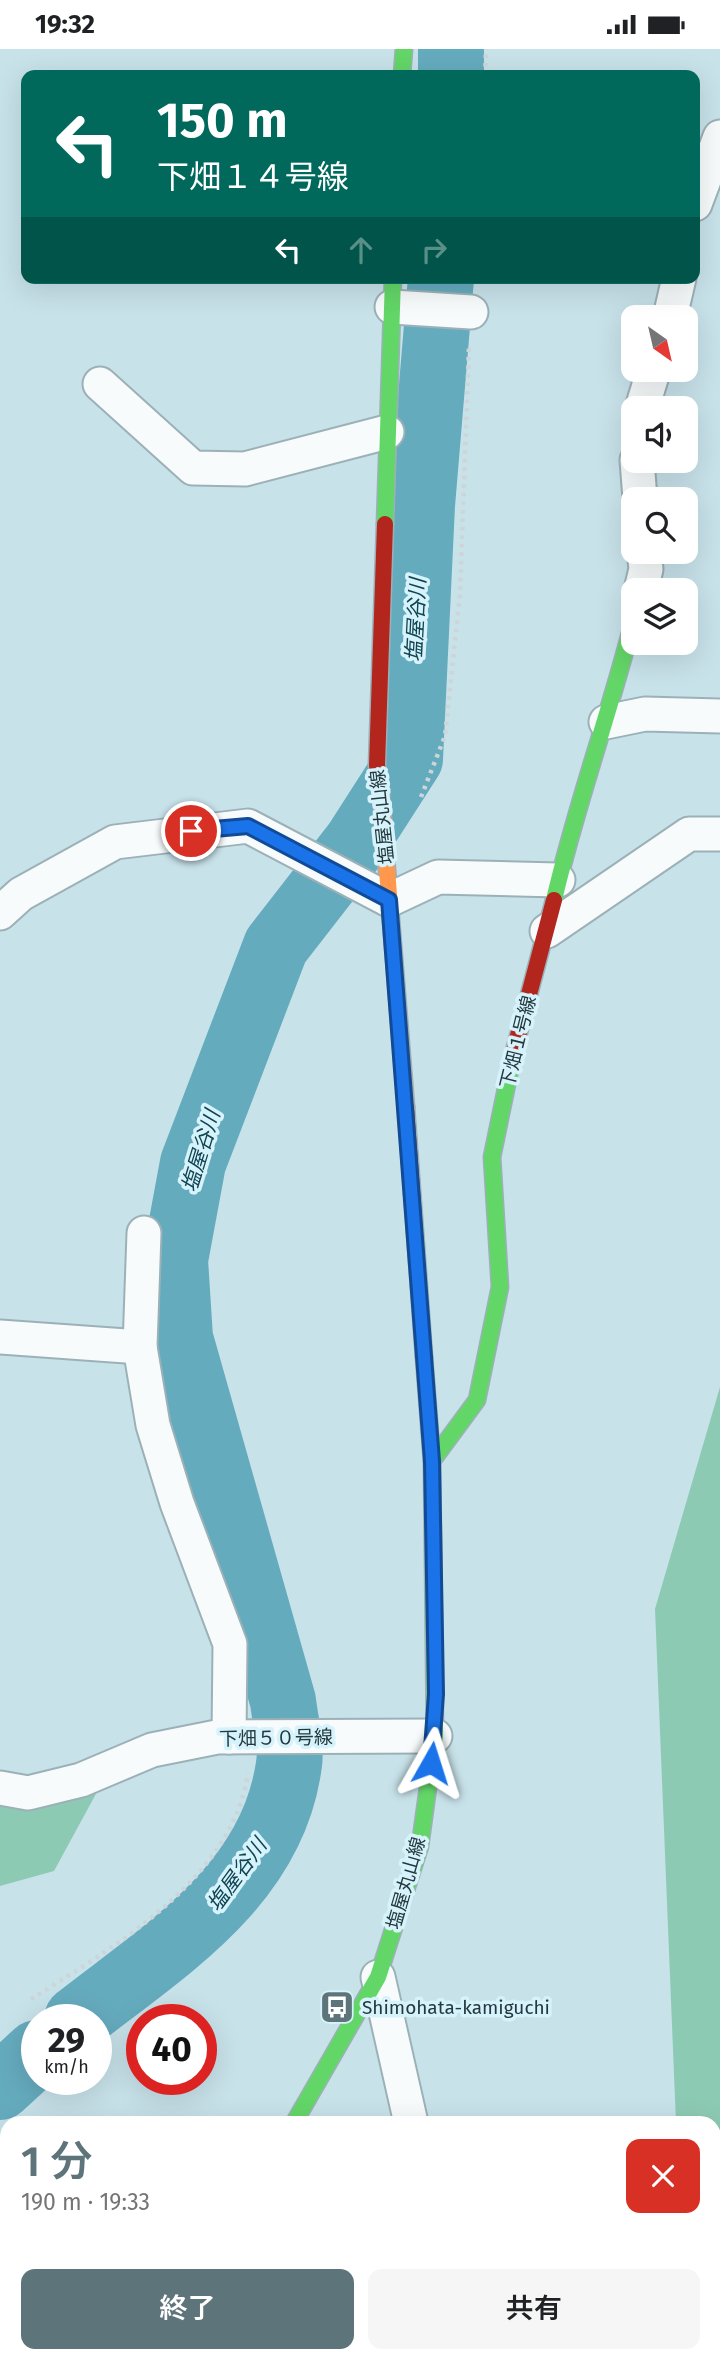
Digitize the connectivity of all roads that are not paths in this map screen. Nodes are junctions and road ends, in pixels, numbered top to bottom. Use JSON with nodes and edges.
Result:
{"nodes":[{"id":1,"x":404,"y":49,"type":"edge"},
{"id":2,"x":402,"y":70,"type":"edge"},
{"id":3,"x":720,"y":137,"type":"edge"},
{"id":4,"x":700,"y":191,"type":"edge"},
{"id":5,"x":678,"y":284,"type":"edge"},
{"id":6,"x":393,"y":293,"type":"edge"},
{"id":7,"x":673,"y":305,"type":"edge"},
{"id":8,"x":471,"y":312,"type":"road end"},
{"id":9,"x":100,"y":384,"type":"dead end"},
{"id":10,"x":387,"y":432,"type":"junction"},
{"id":11,"x":624,"y":655,"type":"edge"},
{"id":12,"x":720,"y":716,"type":"edge"},
{"id":13,"x":606,"y":722,"type":"junction"},
{"id":14,"x":720,"y":834,"type":"edge"},
{"id":15,"x":558,"y":880,"type":"junction"},
{"id":16,"x":389,"y":900,"type":"junction"},
{"id":17,"x":0,"y":913,"type":"edge"},
{"id":18,"x":547,"y":931,"type":"junction"},
{"id":19,"x":144,"y":1233,"type":"dead end"},
{"id":20,"x":0,"y":1337,"type":"edge"},
{"id":21,"x":140,"y":1347,"type":"junction"},
{"id":22,"x":432,"y":1461,"type":"junction"},
{"id":23,"x":435,"y":1736,"type":"junction"},
{"id":24,"x":246,"y":1737,"type":"junction"},
{"id":25,"x":0,"y":1788,"type":"edge"},
{"id":26,"x":378,"y":1977,"type":"junction"},
{"id":27,"x":298,"y":2116,"type":"edge"},
{"id":28,"x":409,"y":2116,"type":"edge"}],
"edges":[{"from":1,"to":2,"type":"street"},
{"from":3,"to":4,"type":"street"},
{"from":5,"to":7,"type":"street"},
{"from":6,"to":8,"type":"street"},
{"from":6,"to":10,"type":"street","name":"塩屋丸山線"},
{"from":9,"to":10,"type":"street"},
{"from":10,"to":16,"type":"street","name":"塩屋丸山線"},
{"from":11,"to":13,"type":"street","name":"下畑１号線"},
{"from":12,"to":13,"type":"street"},
{"from":13,"to":15,"type":"street","name":"下畑１号線"},
{"from":14,"to":18,"type":"street"},
{"from":15,"to":16,"type":"street"},
{"from":15,"to":18,"type":"street","name":"下畑１号線"},
{"from":16,"to":17,"type":"street"},
{"from":16,"to":22,"type":"street","name":"塩屋丸山線"},
{"from":18,"to":22,"type":"street","name":"下畑１号線"},
{"from":19,"to":21,"type":"street"},
{"from":20,"to":21,"type":"street"},
{"from":21,"to":24,"type":"street"},
{"from":22,"to":23,"type":"street","name":"塩屋丸山線"},
{"from":23,"to":24,"type":"street","name":"下畑５０号線"},
{"from":23,"to":26,"type":"street","name":"塩屋丸山線"},
{"from":24,"to":25,"type":"street","name":"下畑５０号線"},
{"from":26,"to":27,"type":"street","name":"塩屋丸山線"},
{"from":26,"to":28,"type":"street"}]}
